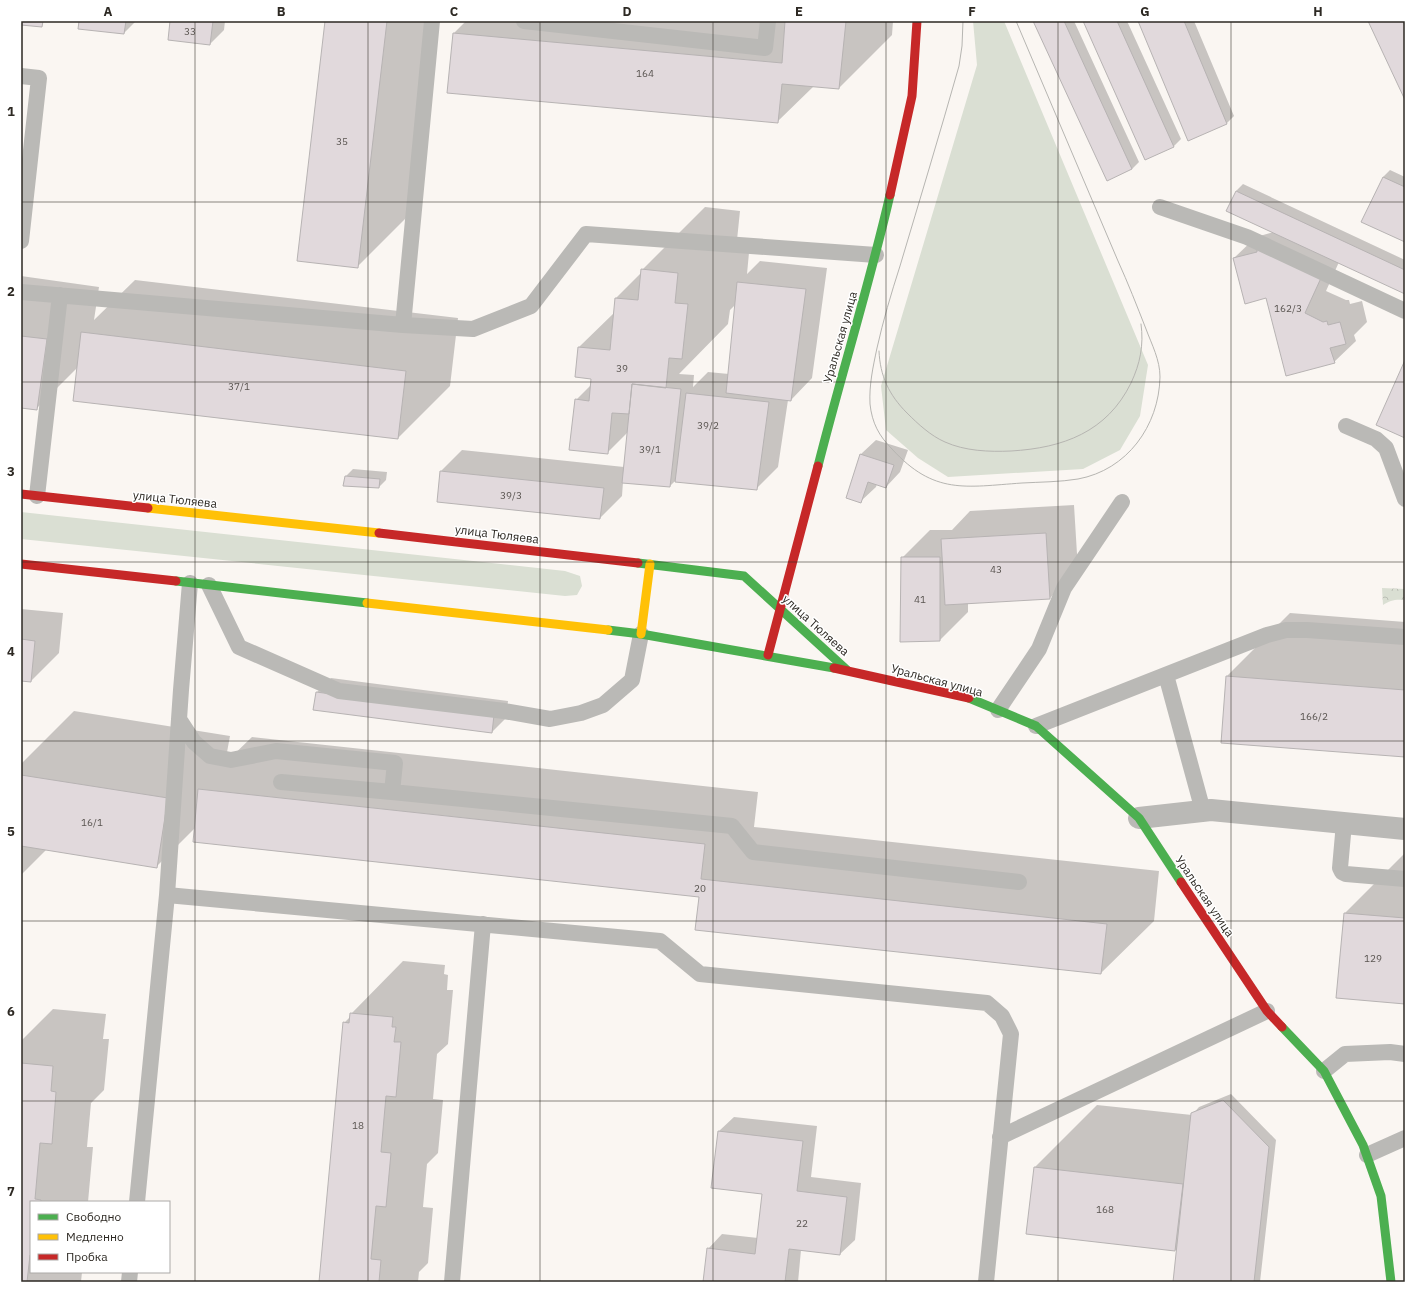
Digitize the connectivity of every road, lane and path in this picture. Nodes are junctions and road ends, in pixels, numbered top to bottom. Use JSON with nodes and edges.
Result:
{"nodes":[{"id":1,"x":432,"y":21,"type":"edge"},
{"id":2,"x":524,"y":21,"type":"edge"},
{"id":3,"x":768,"y":21,"type":"edge"},
{"id":4,"x":917,"y":21,"type":"edge"},
{"id":5,"x":21,"y":76,"type":"edge"},
{"id":6,"x":1160,"y":207,"type":"dead end"},
{"id":7,"x":21,"y":241,"type":"edge"},
{"id":8,"x":876,"y":255,"type":"junction"},
{"id":9,"x":21,"y":292,"type":"edge"},
{"id":10,"x":60,"y":295,"type":"junction"},
{"id":11,"x":1405,"y":311,"type":"edge"},
{"id":12,"x":403,"y":325,"type":"junction"},
{"id":13,"x":1346,"y":426,"type":"dead end"},
{"id":14,"x":21,"y":494,"type":"edge"},
{"id":15,"x":37,"y":496,"type":"junction"},
{"id":16,"x":1405,"y":498,"type":"edge"},
{"id":17,"x":1122,"y":502,"type":"dead end"},
{"id":18,"x":21,"y":564,"type":"edge"},
{"id":19,"x":650,"y":564,"type":"junction"},
{"id":20,"x":190,"y":583,"type":"junction"},
{"id":21,"x":209,"y":585,"type":"junction"},
{"id":22,"x":780,"y":610,"type":"junction"},
{"id":23,"x":641,"y":634,"type":"junction"},
{"id":24,"x":1405,"y":637,"type":"edge"},
{"id":25,"x":768,"y":655,"type":"junction"},
{"id":26,"x":847,"y":670,"type":"junction"},
{"id":27,"x":1166,"y":675,"type":"junction"},
{"id":28,"x":998,"y":710,"type":"junction"},
{"id":29,"x":179,"y":719,"type":"junction"},
{"id":30,"x":1036,"y":726,"type":"junction"},
{"id":31,"x":281,"y":782,"type":"dead end"},
{"id":32,"x":392,"y":792,"type":"junction"},
{"id":33,"x":1203,"y":811,"type":"junction"},
{"id":34,"x":1139,"y":818,"type":"junction"},
{"id":35,"x":1344,"y":823,"type":"junction"},
{"id":36,"x":1405,"y":829,"type":"edge"},
{"id":37,"x":1405,"y":879,"type":"edge"},
{"id":38,"x":1019,"y":882,"type":"dead end"},
{"id":39,"x":167,"y":895,"type":"junction"},
{"id":40,"x":483,"y":924,"type":"junction"},
{"id":41,"x":1267,"y":1011,"type":"junction"},
{"id":42,"x":1405,"y":1054,"type":"edge"},
{"id":43,"x":1324,"y":1071,"type":"junction"},
{"id":44,"x":1000,"y":1137,"type":"junction"},
{"id":45,"x":1405,"y":1138,"type":"edge"},
{"id":46,"x":1367,"y":1155,"type":"junction"},
{"id":47,"x":136,"y":1201,"type":"edge"},
{"id":48,"x":452,"y":1282,"type":"edge"},
{"id":49,"x":986,"y":1282,"type":"edge"},
{"id":50,"x":1391,"y":1282,"type":"edge"}],
"edges":[{"from":1,"to":12,"type":"lane"},
{"from":2,"to":3,"type":"lane"},
{"from":4,"to":8,"type":"main road","name":"Уральская улица"},
{"from":5,"to":7,"type":"lane"},
{"from":6,"to":11,"type":"lane"},
{"from":8,"to":12,"type":"lane"},
{"from":8,"to":22,"type":"main road","name":"Уральская улица"},
{"from":9,"to":10,"type":"lane"},
{"from":10,"to":12,"type":"lane"},
{"from":10,"to":15,"type":"lane"},
{"from":13,"to":16,"type":"lane"},
{"from":14,"to":15,"type":"main road","name":"улица Тюляева"},
{"from":15,"to":19,"type":"main road","name":"улица Тюляева"},
{"from":17,"to":28,"type":"lane"},
{"from":18,"to":20,"type":"main road","name":"улица Тюляева"},
{"from":19,"to":22,"type":"main road","name":"улица Тюляева"},
{"from":19,"to":23,"type":"main road"},
{"from":20,"to":21,"type":"main road","name":"улица Тюляева"},
{"from":20,"to":29,"type":"lane"},
{"from":21,"to":23,"type":"main road","name":"улица Тюляева"},
{"from":21,"to":23,"type":"lane"},
{"from":22,"to":25,"type":"main road","name":"Уральская улица"},
{"from":22,"to":26,"type":"main road","name":"улица Тюляева"},
{"from":23,"to":25,"type":"main road","name":"улица Тюляева"},
{"from":24,"to":27,"type":"lane"},
{"from":25,"to":26,"type":"main road","name":"улица Тюляева"},
{"from":26,"to":28,"type":"main road","name":"Уральская улица"},
{"from":27,"to":30,"type":"lane"},
{"from":27,"to":33,"type":"lane"},
{"from":28,"to":30,"type":"main road","name":"Уральская улица"},
{"from":29,"to":32,"type":"lane"},
{"from":29,"to":39,"type":"lane"},
{"from":30,"to":34,"type":"main road","name":"Уральская улица"},
{"from":31,"to":32,"type":"lane"},
{"from":32,"to":38,"type":"lane"},
{"from":33,"to":34,"type":"street"},
{"from":33,"to":35,"type":"street"},
{"from":34,"to":41,"type":"main road","name":"Уральская улица"},
{"from":35,"to":36,"type":"street"},
{"from":35,"to":37,"type":"lane"},
{"from":39,"to":40,"type":"lane"},
{"from":39,"to":47,"type":"lane"},
{"from":40,"to":44,"type":"lane"},
{"from":40,"to":48,"type":"lane"},
{"from":41,"to":43,"type":"main road","name":"Уральская улица"},
{"from":41,"to":44,"type":"lane"},
{"from":42,"to":43,"type":"lane"},
{"from":43,"to":46,"type":"main road","name":"Уральская улица"},
{"from":44,"to":49,"type":"lane"},
{"from":45,"to":46,"type":"lane"},
{"from":46,"to":50,"type":"main road","name":"Уральская улица"}]}
